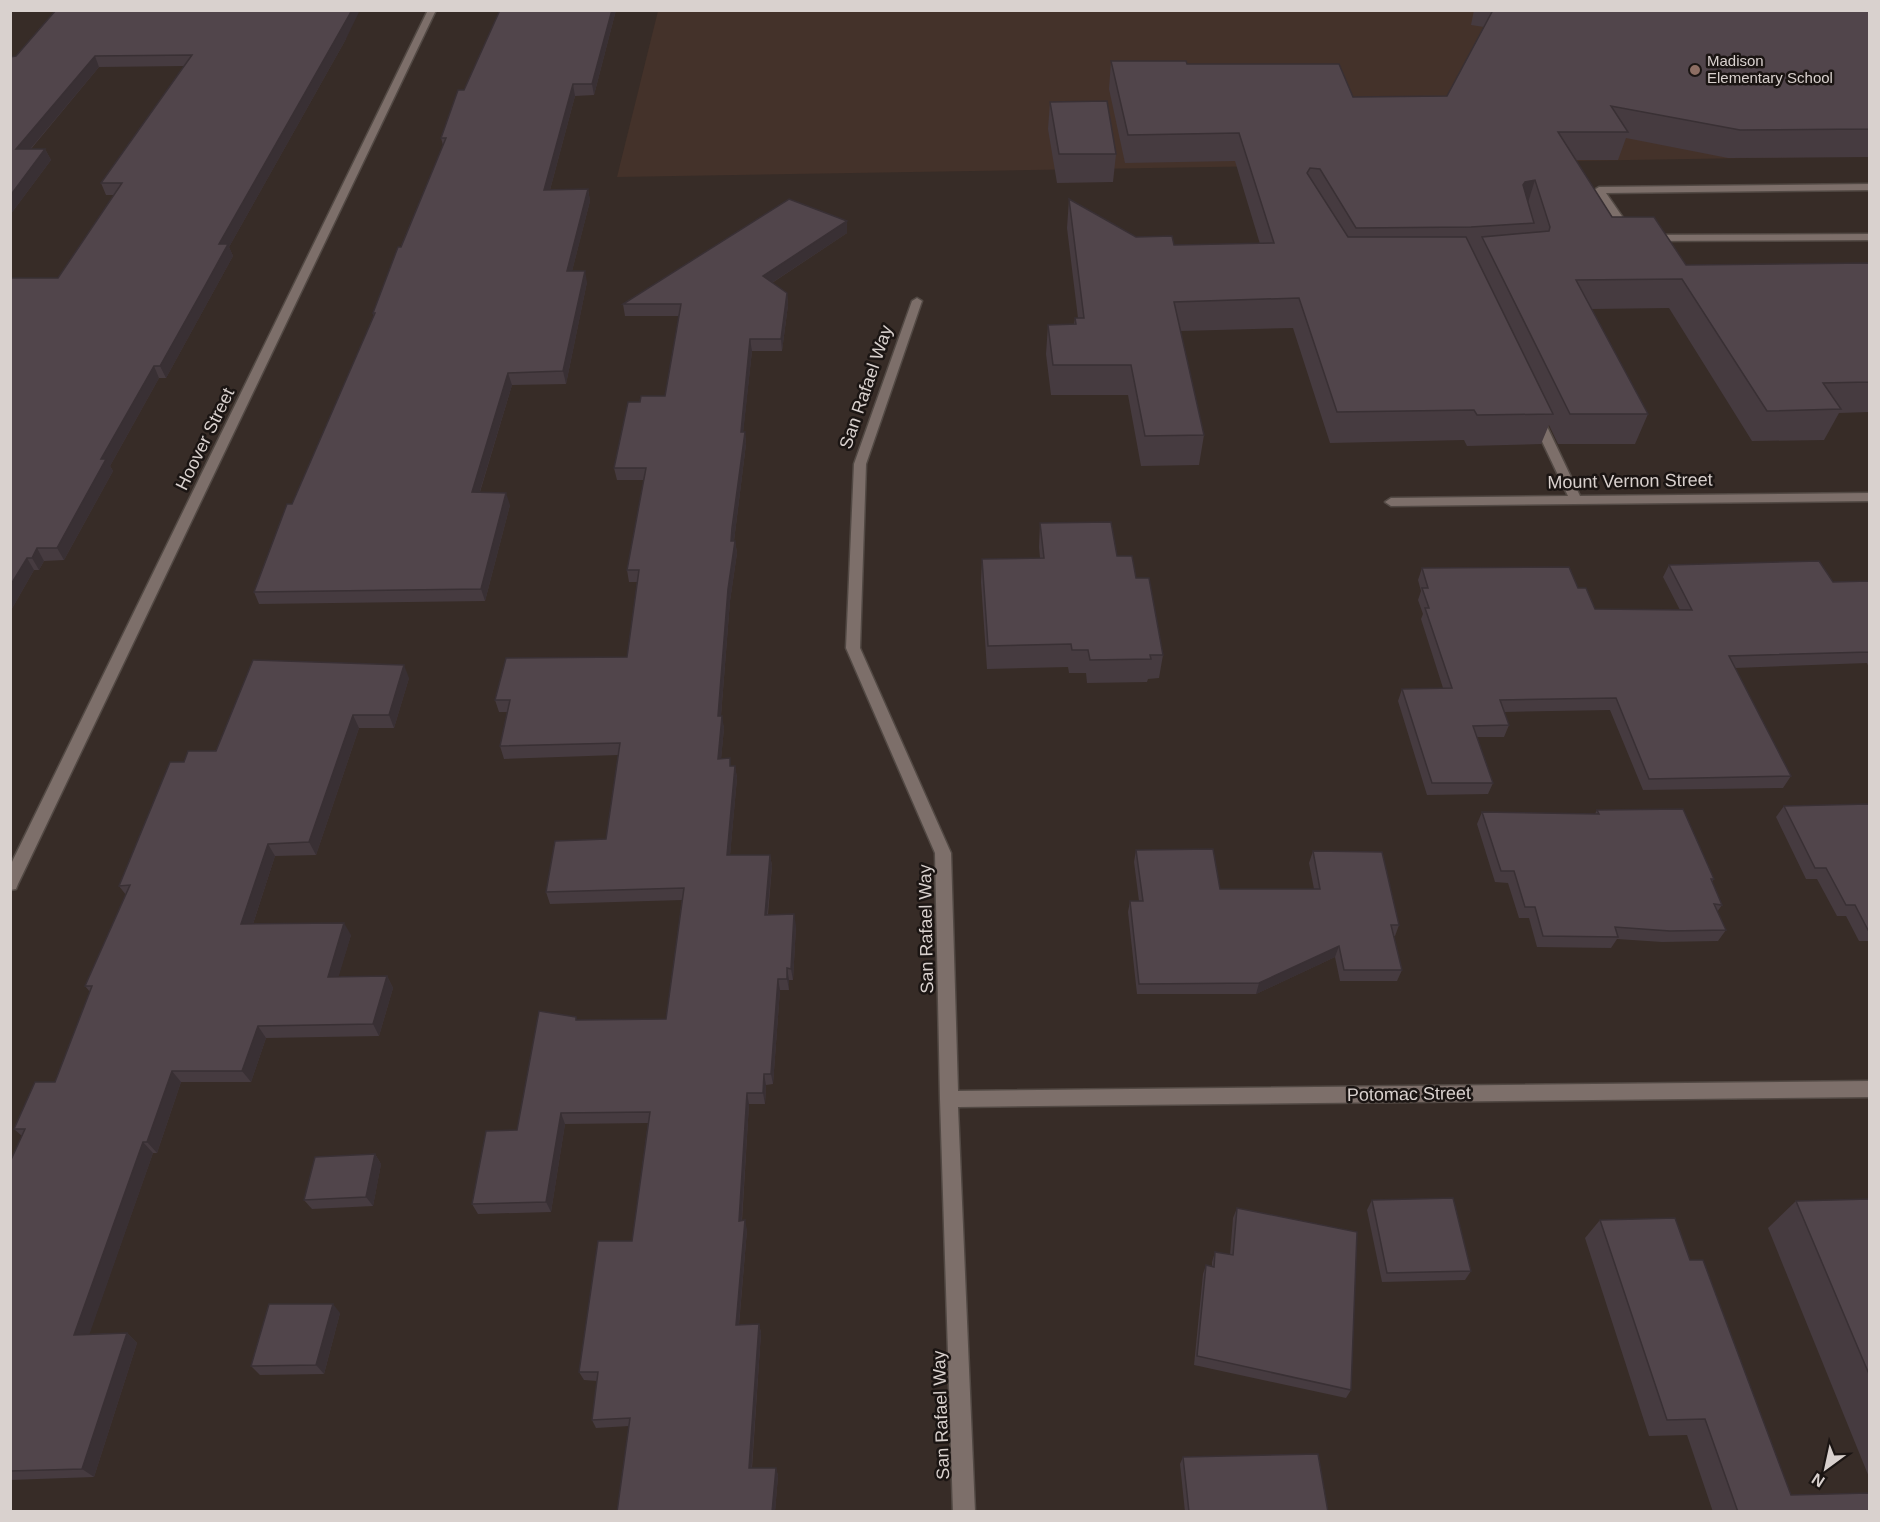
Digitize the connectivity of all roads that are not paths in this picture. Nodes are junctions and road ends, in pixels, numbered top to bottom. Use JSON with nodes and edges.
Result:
{"nodes":[{"id":1,"x":432,"y":10,"type":"edge"},
{"id":2,"x":1869,"y":187,"type":"edge"},
{"id":3,"x":1869,"y":237,"type":"edge"},
{"id":4,"x":917,"y":301,"type":"dead end"},
{"id":5,"x":1530,"y":402,"type":"edge"},
{"id":6,"x":1869,"y":497,"type":"edge"},
{"id":7,"x":1576,"y":500,"type":"junction"},
{"id":8,"x":1391,"y":502,"type":"dead end"},
{"id":9,"x":10,"y":884,"type":"edge"},
{"id":10,"x":1869,"y":1089,"type":"edge"},
{"id":11,"x":949,"y":1099,"type":"junction"},
{"id":12,"x":964,"y":1512,"type":"edge"}],
"edges":[{"from":1,"to":9,"type":"street","name":"Hoover Street"},
{"from":2,"to":3,"type":"street"},
{"from":4,"to":11,"type":"street","name":"San Rafael Way"},
{"from":5,"to":7,"type":"street"},
{"from":6,"to":7,"type":"street","name":"Mount Vernon Street"},
{"from":7,"to":8,"type":"street","name":"Mount Vernon Street"},
{"from":10,"to":11,"type":"street","name":"Potomac Street"},
{"from":11,"to":12,"type":"street","name":"San Rafael Way"}]}
